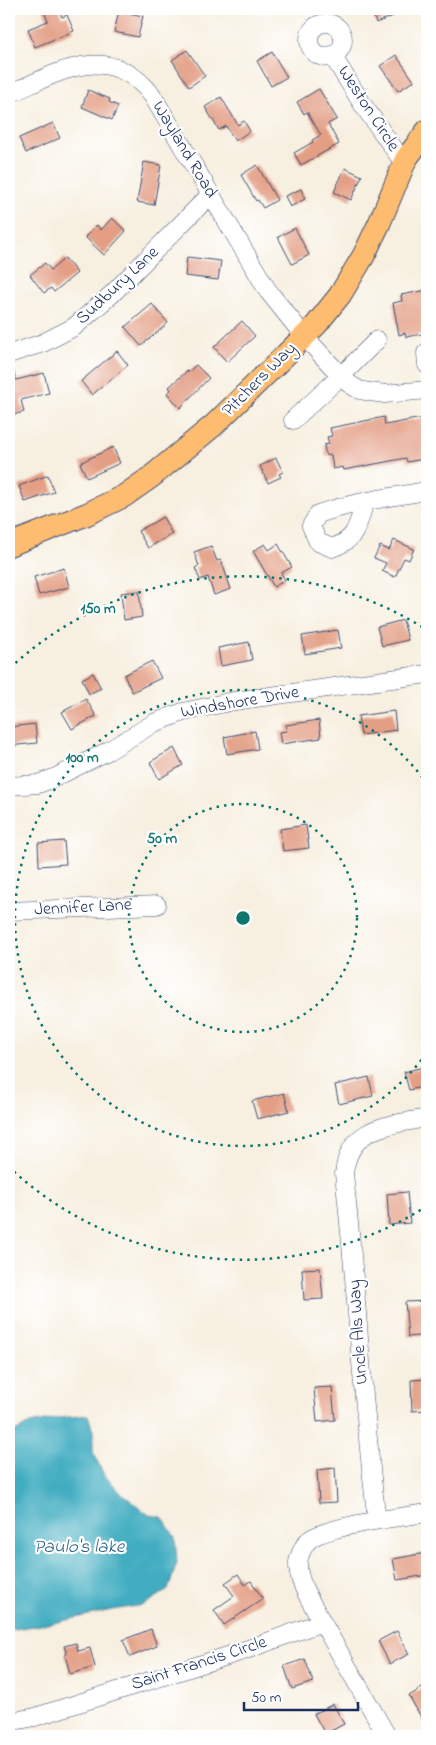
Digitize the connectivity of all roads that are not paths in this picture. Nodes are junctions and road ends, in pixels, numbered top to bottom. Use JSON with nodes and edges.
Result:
{"nodes":[{"id":1,"x":332,"y":55,"type":"dead end"},
{"id":2,"x":9,"y":94,"type":"edge"},
{"id":3,"x":427,"y":131,"type":"edge"},
{"id":4,"x":404,"y":163,"type":"junction"},
{"id":5,"x":211,"y":194,"type":"junction"},
{"id":6,"x":304,"y":336,"type":"junction"},
{"id":7,"x":377,"y":340,"type":"dead end"},
{"id":8,"x":9,"y":354,"type":"edge"},
{"id":9,"x":341,"y":376,"type":"junction"},
{"id":10,"x":427,"y":390,"type":"edge"},
{"id":11,"x":294,"y":420,"type":"dead end"},
{"id":12,"x":427,"y":491,"type":"edge"},
{"id":13,"x":365,"y":502,"type":"dead end"},
{"id":14,"x":9,"y":545,"type":"edge"},
{"id":15,"x":427,"y":674,"type":"edge"},
{"id":16,"x":9,"y":786,"type":"edge"},
{"id":17,"x":156,"y":905,"type":"dead end"},
{"id":18,"x":9,"y":911,"type":"edge"},
{"id":19,"x":427,"y":1118,"type":"edge"},
{"id":20,"x":427,"y":1513,"type":"edge"},
{"id":21,"x":377,"y":1520,"type":"junction"},
{"id":22,"x":322,"y":1622,"type":"junction"},
{"id":23,"x":9,"y":1722,"type":"edge"},
{"id":24,"x":387,"y":1736,"type":"edge"}],
"edges":[{"from":1,"to":4,"type":"street","name":"Weston Circle"},
{"from":2,"to":5,"type":"street","name":"Wayland Road"},
{"from":3,"to":4,"type":"main road","name":"Pitchers Way"},
{"from":4,"to":6,"type":"main road","name":"Pitchers Way"},
{"from":5,"to":6,"type":"street","name":"Wayland Road"},
{"from":5,"to":8,"type":"street","name":"Sudbury Lane"},
{"from":6,"to":9,"type":"street","name":"Wayland Road"},
{"from":6,"to":14,"type":"main road","name":"Pitchers Way"},
{"from":7,"to":9,"type":"street"},
{"from":9,"to":10,"type":"street","name":"Wayland Road"},
{"from":9,"to":11,"type":"street"},
{"from":12,"to":13,"type":"street"},
{"from":15,"to":16,"type":"street","name":"Windshore Drive"},
{"from":17,"to":18,"type":"street","name":"Jennifer Lane"},
{"from":19,"to":21,"type":"street","name":"Uncle Als Way"},
{"from":20,"to":21,"type":"street"},
{"from":21,"to":22,"type":"street"},
{"from":22,"to":23,"type":"street","name":"Saint Francis Circle"},
{"from":22,"to":24,"type":"street"}]}
